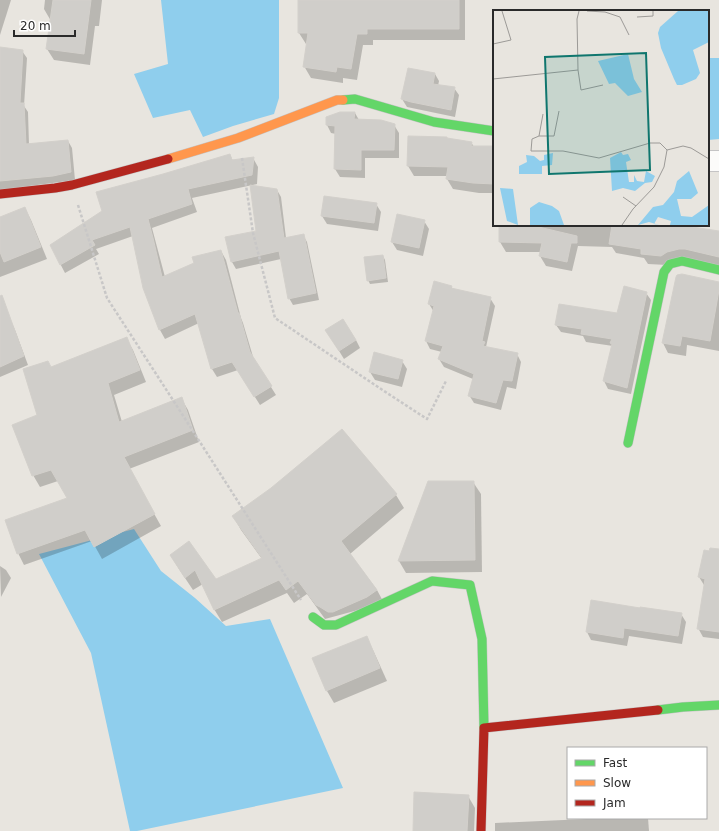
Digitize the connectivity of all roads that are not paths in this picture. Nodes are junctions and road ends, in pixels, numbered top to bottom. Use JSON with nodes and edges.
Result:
{"nodes":[{"id":1,"x":493,"y":131,"type":"edge"},
{"id":2,"x":0,"y":194,"type":"edge"},
{"id":3,"x":719,"y":270,"type":"edge"},
{"id":4,"x":628,"y":443,"type":"dead end"},
{"id":5,"x":313,"y":618,"type":"road end"},
{"id":6,"x":719,"y":705,"type":"edge"},
{"id":7,"x":484,"y":728,"type":"junction"},
{"id":8,"x":481,"y":831,"type":"edge"}],
"edges":[{"from":1,"to":2,"type":"street"},
{"from":3,"to":4,"type":"street"},
{"from":5,"to":7,"type":"street"},
{"from":6,"to":7,"type":"street"},
{"from":7,"to":8,"type":"street"}]}
